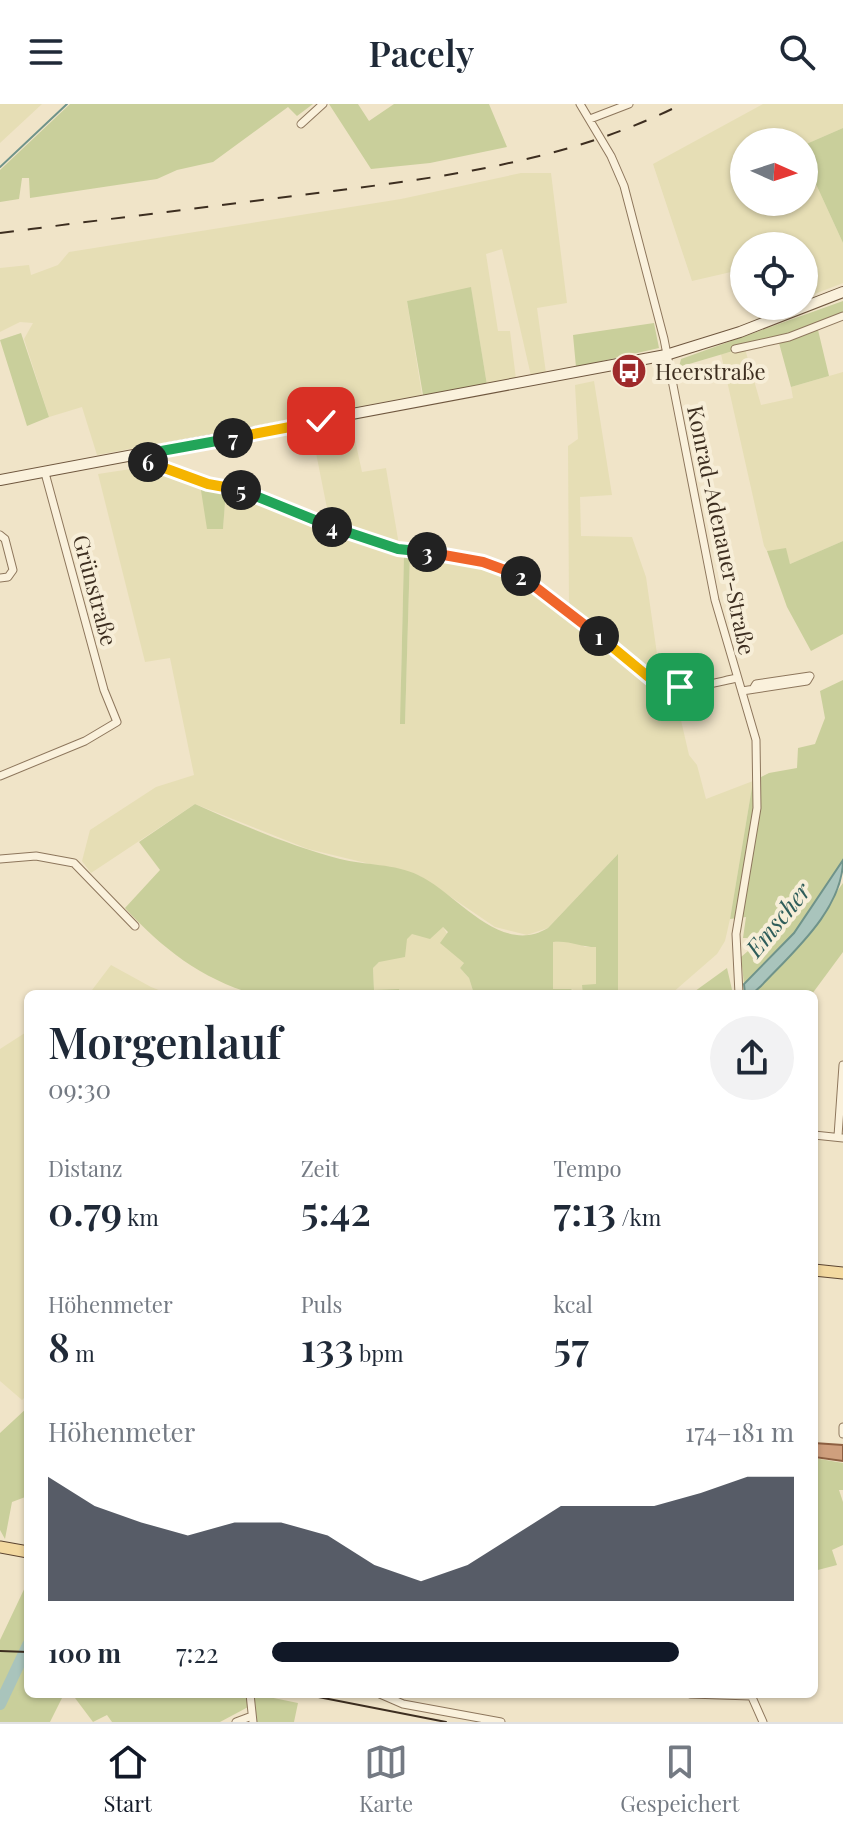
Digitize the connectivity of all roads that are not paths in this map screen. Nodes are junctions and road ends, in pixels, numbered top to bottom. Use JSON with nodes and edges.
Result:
{"nodes":[{"id":1,"x":323,"y":104,"type":"edge"},
{"id":2,"x":580,"y":104,"type":"edge"},
{"id":3,"x":629,"y":104,"type":"edge"},
{"id":4,"x":590,"y":119,"type":"junction"},
{"id":5,"x":301,"y":124,"type":"dead end"},
{"id":6,"x":843,"y":292,"type":"edge"},
{"id":7,"x":843,"y":316,"type":"edge"},
{"id":8,"x":735,"y":349,"type":"dead end"},
{"id":9,"x":666,"y":355,"type":"junction"},
{"id":10,"x":145,"y":454,"type":"junction"},
{"id":11,"x":45,"y":473,"type":"junction"},
{"id":12,"x":0,"y":480,"type":"edge"},
{"id":13,"x":0,"y":535,"type":"edge"},
{"id":14,"x":0,"y":578,"type":"edge"},
{"id":15,"x":737,"y":678,"type":"junction"},
{"id":16,"x":753,"y":689,"type":"junction"},
{"id":17,"x":742,"y":691,"type":"junction"},
{"id":18,"x":0,"y":776,"type":"edge"},
{"id":19,"x":0,"y":859,"type":"edge"},
{"id":20,"x":135,"y":926,"type":"dead end"},
{"id":21,"x":739,"y":990,"type":"edge"},
{"id":22,"x":843,"y":1065,"type":"edge"},
{"id":23,"x":818,"y":1135,"type":"edge"},
{"id":24,"x":840,"y":1137,"type":"edge"},
{"id":25,"x":818,"y":1270,"type":"edge"},
{"id":26,"x":843,"y":1273,"type":"edge"},
{"id":27,"x":843,"y":1427,"type":"edge"},
{"id":28,"x":843,"y":1434,"type":"edge"},
{"id":29,"x":0,"y":1547,"type":"edge"},
{"id":30,"x":24,"y":1551,"type":"edge"},
{"id":31,"x":250,"y":1698,"type":"edge"},
{"id":32,"x":389,"y":1698,"type":"edge"},
{"id":33,"x":752,"y":1698,"type":"edge"},
{"id":34,"x":253,"y":1719,"type":"edge"},
{"id":35,"x":236,"y":1722,"type":"edge"},
{"id":36,"x":501,"y":1722,"type":"edge"},
{"id":37,"x":763,"y":1722,"type":"edge"}],
"edges":[{"from":1,"to":5,"type":"street"},
{"from":2,"to":4,"type":"street","name":"Konrad-Adenauer-Straße"},
{"from":3,"to":4,"type":"street"},
{"from":4,"to":9,"type":"street","name":"Konrad-Adenauer-Straße"},
{"from":6,"to":9,"type":"main road"},
{"from":7,"to":8,"type":"street"},
{"from":9,"to":10,"type":"main road"},
{"from":9,"to":15,"type":"street","name":"Konrad-Adenauer-Straße"},
{"from":10,"to":11,"type":"main road"},
{"from":10,"to":15,"type":"street"},
{"from":11,"to":12,"type":"main road"},
{"from":11,"to":18,"type":"street","name":"Grünstraße"},
{"from":13,"to":14,"type":"street"},
{"from":15,"to":17,"type":"street","name":"Konrad-Adenauer-Straße"},
{"from":16,"to":16,"type":"street","name":"Konrad-Adenauer-Straße"},
{"from":16,"to":17,"type":"street","name":"Konrad-Adenauer-Straße"},
{"from":17,"to":21,"type":"street","name":"Konrad-Adenauer-Straße"},
{"from":19,"to":20,"type":"street"},
{"from":22,"to":24,"type":"street"},
{"from":23,"to":24,"type":"street"},
{"from":25,"to":26,"type":"main road"},
{"from":27,"to":28,"type":"street"},
{"from":29,"to":30,"type":"main road"},
{"from":31,"to":34,"type":"street"},
{"from":32,"to":36,"type":"street"},
{"from":33,"to":37,"type":"street"},
{"from":34,"to":35,"type":"street"}]}
